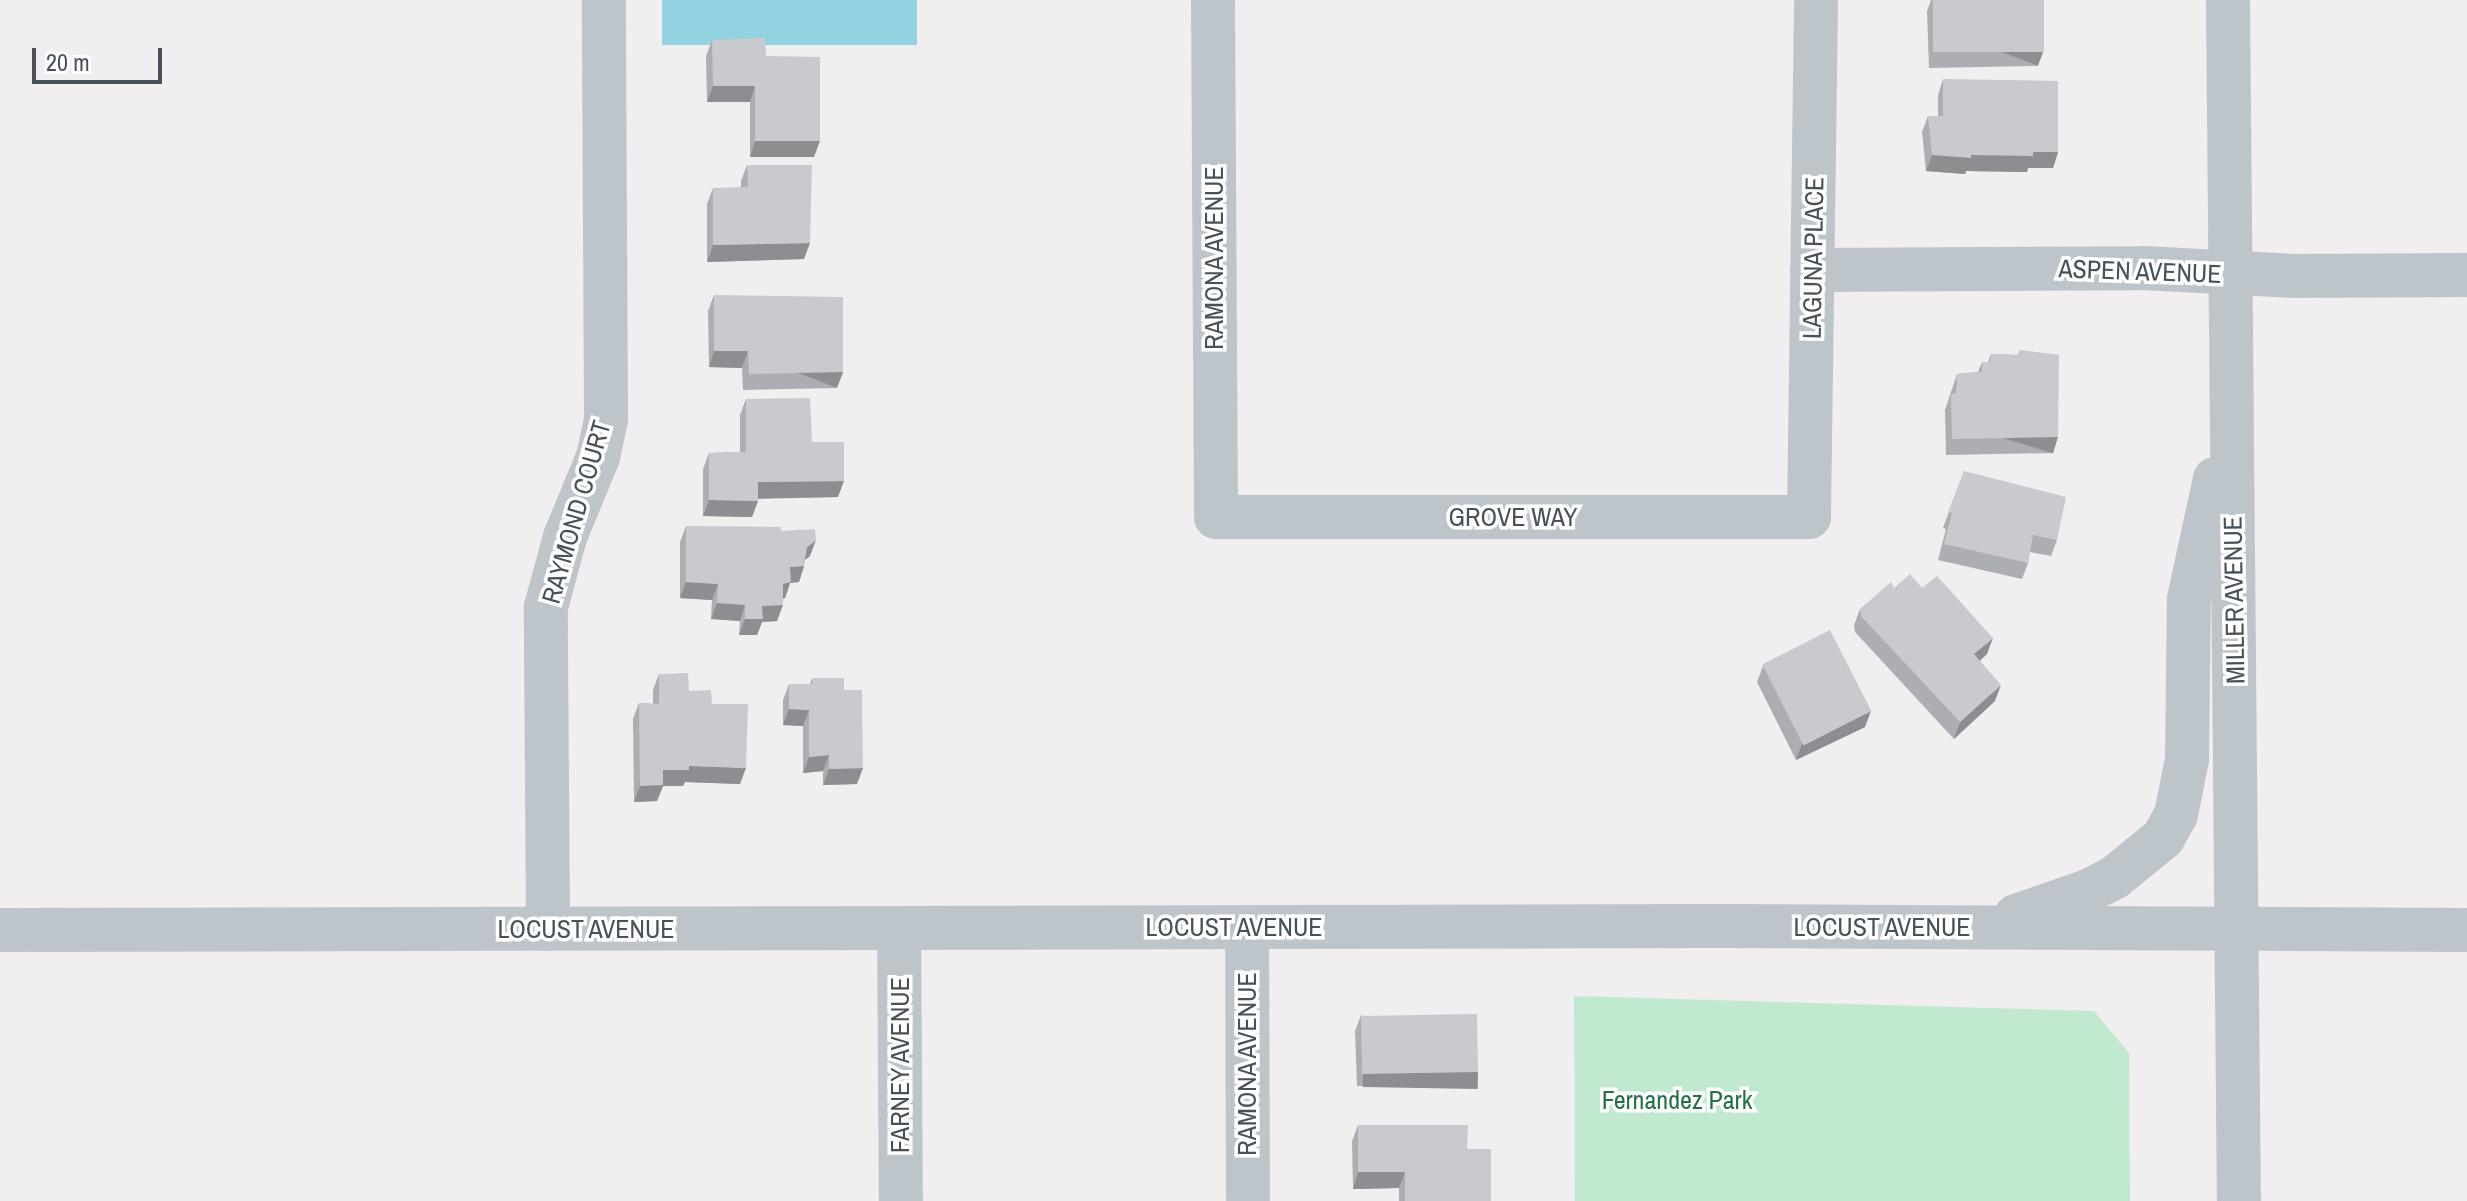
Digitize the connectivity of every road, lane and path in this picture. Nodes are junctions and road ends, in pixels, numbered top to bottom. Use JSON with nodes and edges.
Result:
{"nodes":[{"id":1,"x":604,"y":0,"type":"edge"},
{"id":2,"x":1213,"y":0,"type":"edge"},
{"id":3,"x":1816,"y":0,"type":"edge"},
{"id":4,"x":2228,"y":0,"type":"edge"},
{"id":5,"x":1812,"y":270,"type":"junction"},
{"id":6,"x":2230,"y":274,"type":"junction"},
{"id":7,"x":2467,"y":275,"type":"edge"},
{"id":8,"x":2232,"y":403,"type":"junction"},
{"id":9,"x":1216,"y":517,"type":"joint"},
{"id":10,"x":1809,"y":517,"type":"joint"},
{"id":11,"x":1247,"y":927,"type":"junction"},
{"id":12,"x":1984,"y":927,"type":"junction"},
{"id":13,"x":899,"y":928,"type":"junction"},
{"id":14,"x":548,"y":929,"type":"junction"},
{"id":15,"x":2237,"y":929,"type":"junction"},
{"id":16,"x":0,"y":930,"type":"edge"},
{"id":17,"x":2467,"y":930,"type":"edge"},
{"id":18,"x":901,"y":1201,"type":"edge"},
{"id":19,"x":1248,"y":1201,"type":"edge"},
{"id":20,"x":2239,"y":1201,"type":"edge"}],
"edges":[{"from":1,"to":14,"type":"street","name":"RAYMOND COURT"},
{"from":2,"to":9,"type":"street","name":"RAMONA AVENUE"},
{"from":3,"to":5,"type":"street","name":"LAGUNA PLACE"},
{"from":4,"to":6,"type":"street","name":"MILLER AVENUE"},
{"from":5,"to":6,"type":"street","name":"ASPEN AVENUE"},
{"from":5,"to":10,"type":"street","name":"LAGUNA PLACE"},
{"from":6,"to":7,"type":"street","name":"ASPEN AVENUE"},
{"from":6,"to":8,"type":"street","name":"MILLER AVENUE"},
{"from":8,"to":12,"type":"street"},
{"from":8,"to":15,"type":"street","name":"MILLER AVENUE"},
{"from":9,"to":10,"type":"street","name":"GROVE WAY"},
{"from":11,"to":12,"type":"street","name":"LOCUST AVENUE"},
{"from":11,"to":13,"type":"street","name":"LOCUST AVENUE"},
{"from":11,"to":19,"type":"street","name":"RAMONA AVENUE"},
{"from":12,"to":15,"type":"street","name":"LOCUST AVENUE"},
{"from":13,"to":14,"type":"street","name":"LOCUST AVENUE"},
{"from":13,"to":18,"type":"street","name":"FARNEY AVENUE"},
{"from":14,"to":16,"type":"street","name":"LOCUST AVENUE"},
{"from":15,"to":17,"type":"street","name":"LOCUST AVENUE"},
{"from":15,"to":20,"type":"street","name":"MILLER AVENUE"}]}
